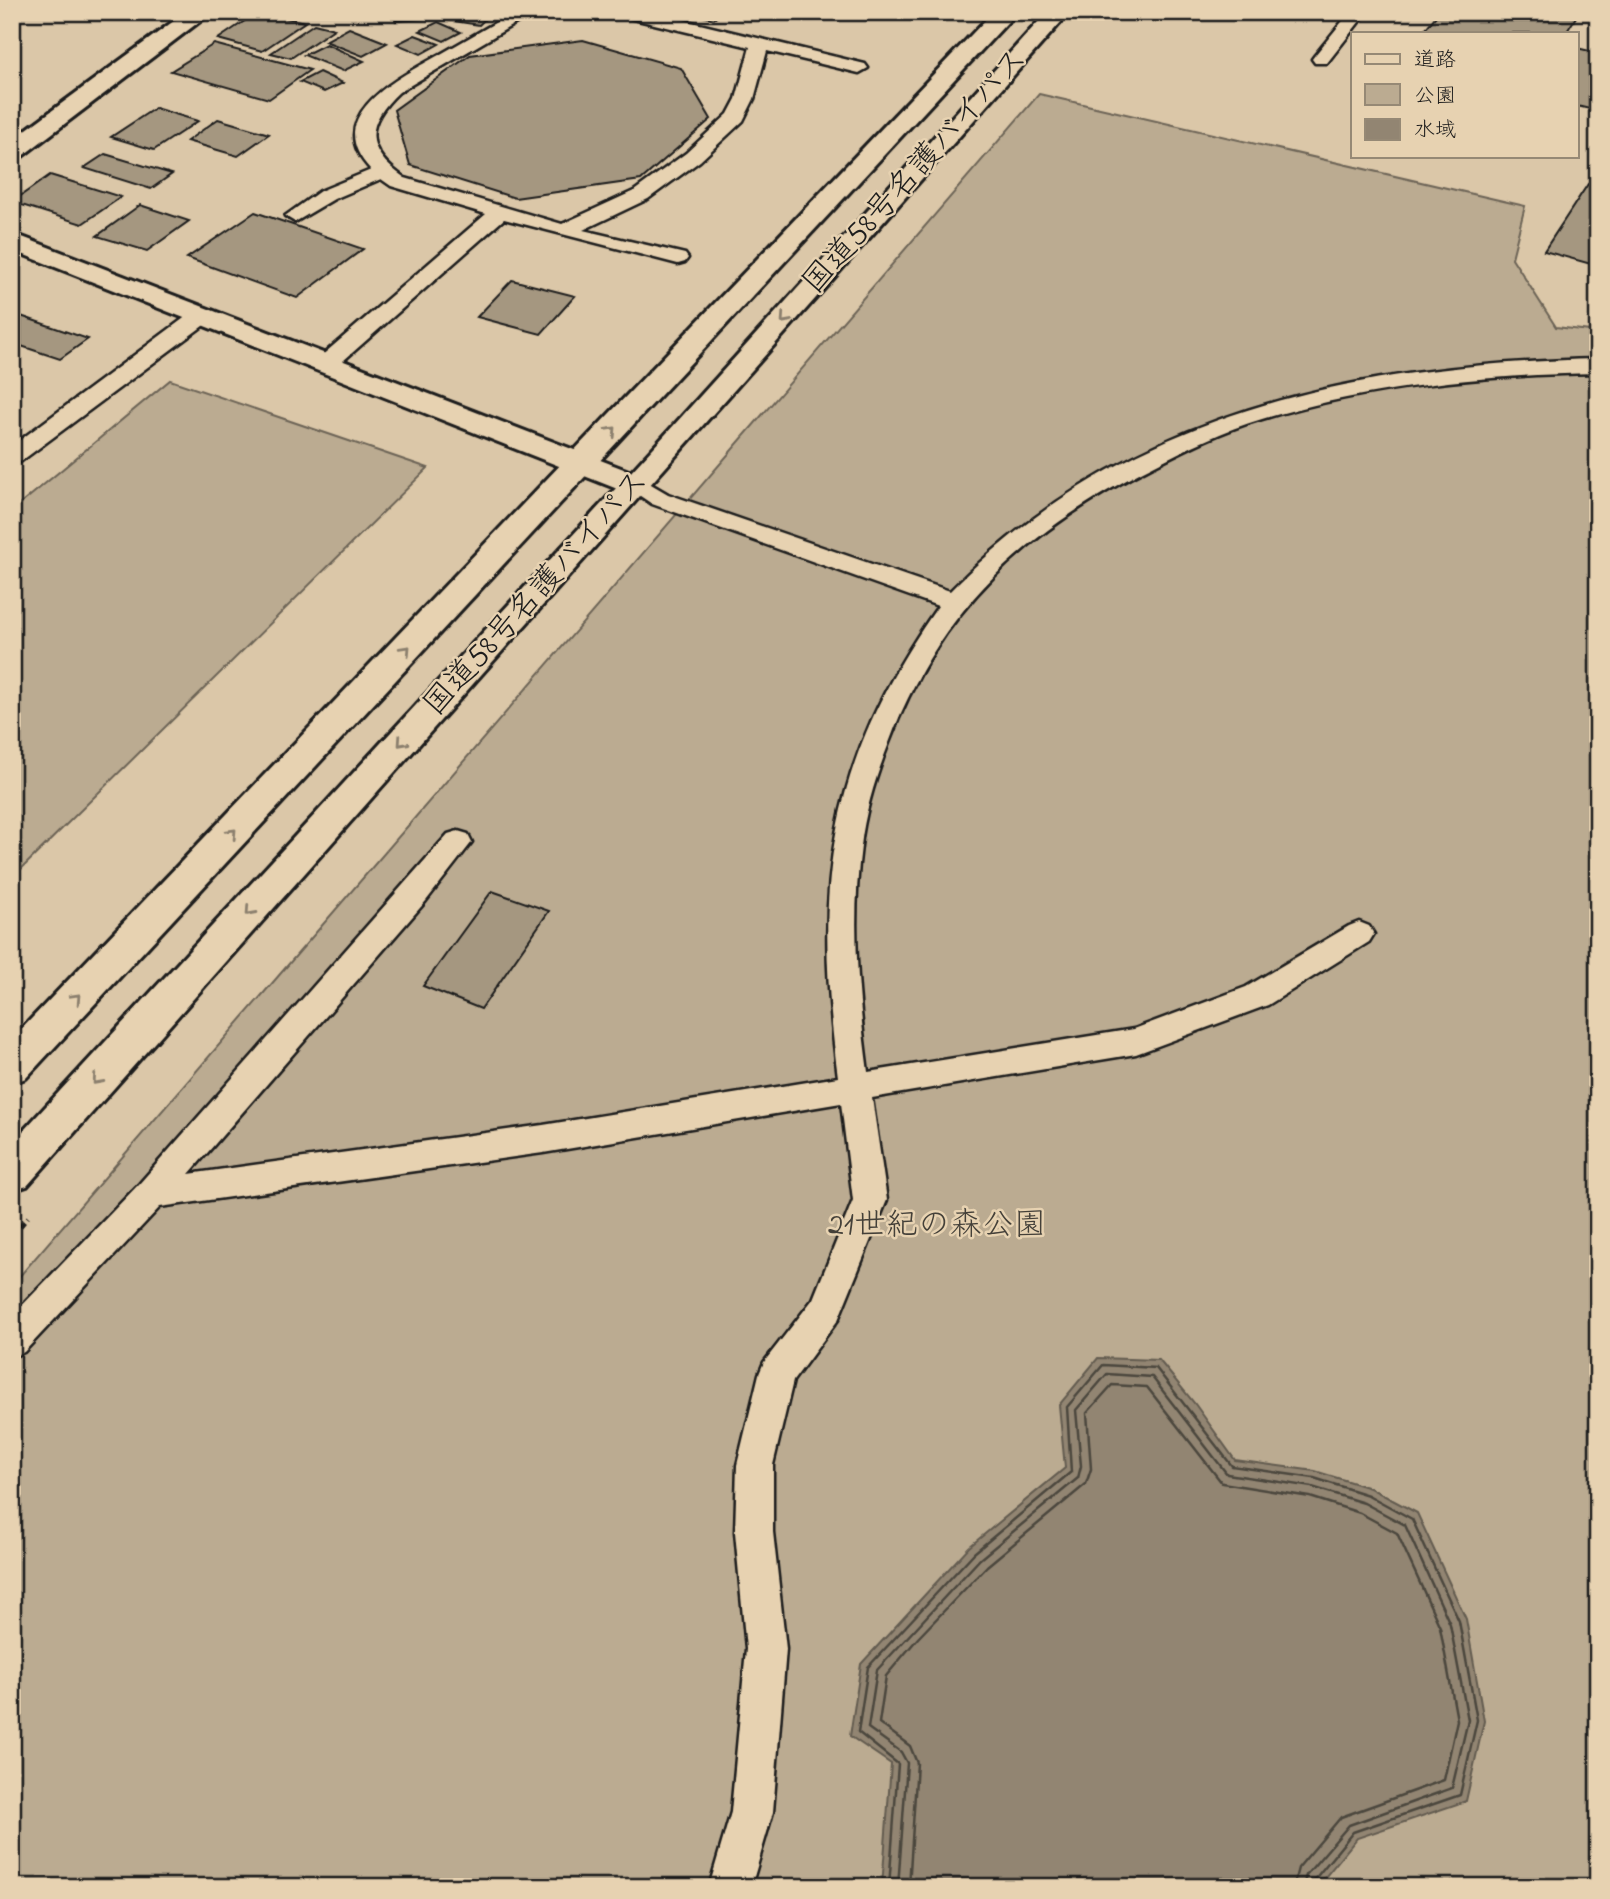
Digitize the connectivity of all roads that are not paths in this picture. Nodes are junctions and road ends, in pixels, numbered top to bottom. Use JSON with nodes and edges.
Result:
{"nodes":[{"id":1,"x":201,"y":12,"type":"edge"},
{"id":2,"x":627,"y":12,"type":"edge"},
{"id":3,"x":1006,"y":12,"type":"edge"},
{"id":4,"x":1059,"y":12,"type":"edge"},
{"id":5,"x":1359,"y":12,"type":"edge"},
{"id":6,"x":521,"y":13,"type":"edge"},
{"id":7,"x":760,"y":43,"type":"junction"},
{"id":8,"x":1321,"y":59,"type":"dead end"},
{"id":9,"x":859,"y":68,"type":"dead end"},
{"id":10,"x":12,"y":152,"type":"edge"},
{"id":11,"x":382,"y":172,"type":"junction"},
{"id":12,"x":499,"y":213,"type":"junction"},
{"id":13,"x":295,"y":216,"type":"dead end"},
{"id":14,"x":564,"y":231,"type":"junction"},
{"id":15,"x":12,"y":241,"type":"edge"},
{"id":16,"x":678,"y":258,"type":"dead end"},
{"id":17,"x":204,"y":315,"type":"junction"},
{"id":18,"x":327,"y":363,"type":"junction"},
{"id":19,"x":1598,"y":366,"type":"edge"},
{"id":20,"x":12,"y":457,"type":"edge"},
{"id":21,"x":582,"y":464,"type":"junction"},
{"id":22,"x":636,"y":485,"type":"junction"},
{"id":23,"x":954,"y":602,"type":"junction"},
{"id":24,"x":458,"y":842,"type":"dead end"},
{"id":25,"x":1359,"y":934,"type":"dead end"},
{"id":26,"x":12,"y":1066,"type":"edge"},
{"id":27,"x":856,"y":1086,"type":"junction"},
{"id":28,"x":12,"y":1173,"type":"edge"},
{"id":29,"x":150,"y":1195,"type":"junction"},
{"id":30,"x":12,"y":1341,"type":"edge"},
{"id":31,"x":730,"y":1887,"type":"edge"}],
"edges":[{"from":1,"to":10,"type":"main road"},
{"from":2,"to":7,"type":"lane"},
{"from":21,"to":3,"type":"main road","name":"国道58号名護バイパス","one_way":true},
{"from":4,"to":22,"type":"main road","name":"国道58号名護バイパス","one_way":true},
{"from":5,"to":8,"type":"lane"},
{"from":6,"to":11,"type":"lane"},
{"from":7,"to":9,"type":"lane"},
{"from":7,"to":14,"type":"lane"},
{"from":11,"to":12,"type":"lane"},
{"from":11,"to":13,"type":"lane"},
{"from":12,"to":14,"type":"lane"},
{"from":12,"to":18,"type":"lane"},
{"from":14,"to":16,"type":"lane"},
{"from":15,"to":17,"type":"main road"},
{"from":17,"to":18,"type":"main road"},
{"from":17,"to":20,"type":"lane"},
{"from":18,"to":21,"type":"main road"},
{"from":19,"to":23,"type":"lane"},
{"from":21,"to":22,"type":"main road"},
{"from":26,"to":21,"type":"main road","name":"国道58号名護バイパス","one_way":true},
{"from":22,"to":23,"type":"lane"},
{"from":22,"to":28,"type":"main road","name":"国道58号名護バイパス","one_way":true},
{"from":23,"to":27,"type":"lane"},
{"from":24,"to":29,"type":"lane"},
{"from":25,"to":27,"type":"lane"},
{"from":27,"to":29,"type":"lane"},
{"from":27,"to":31,"type":"lane"},
{"from":29,"to":30,"type":"lane"}]}
